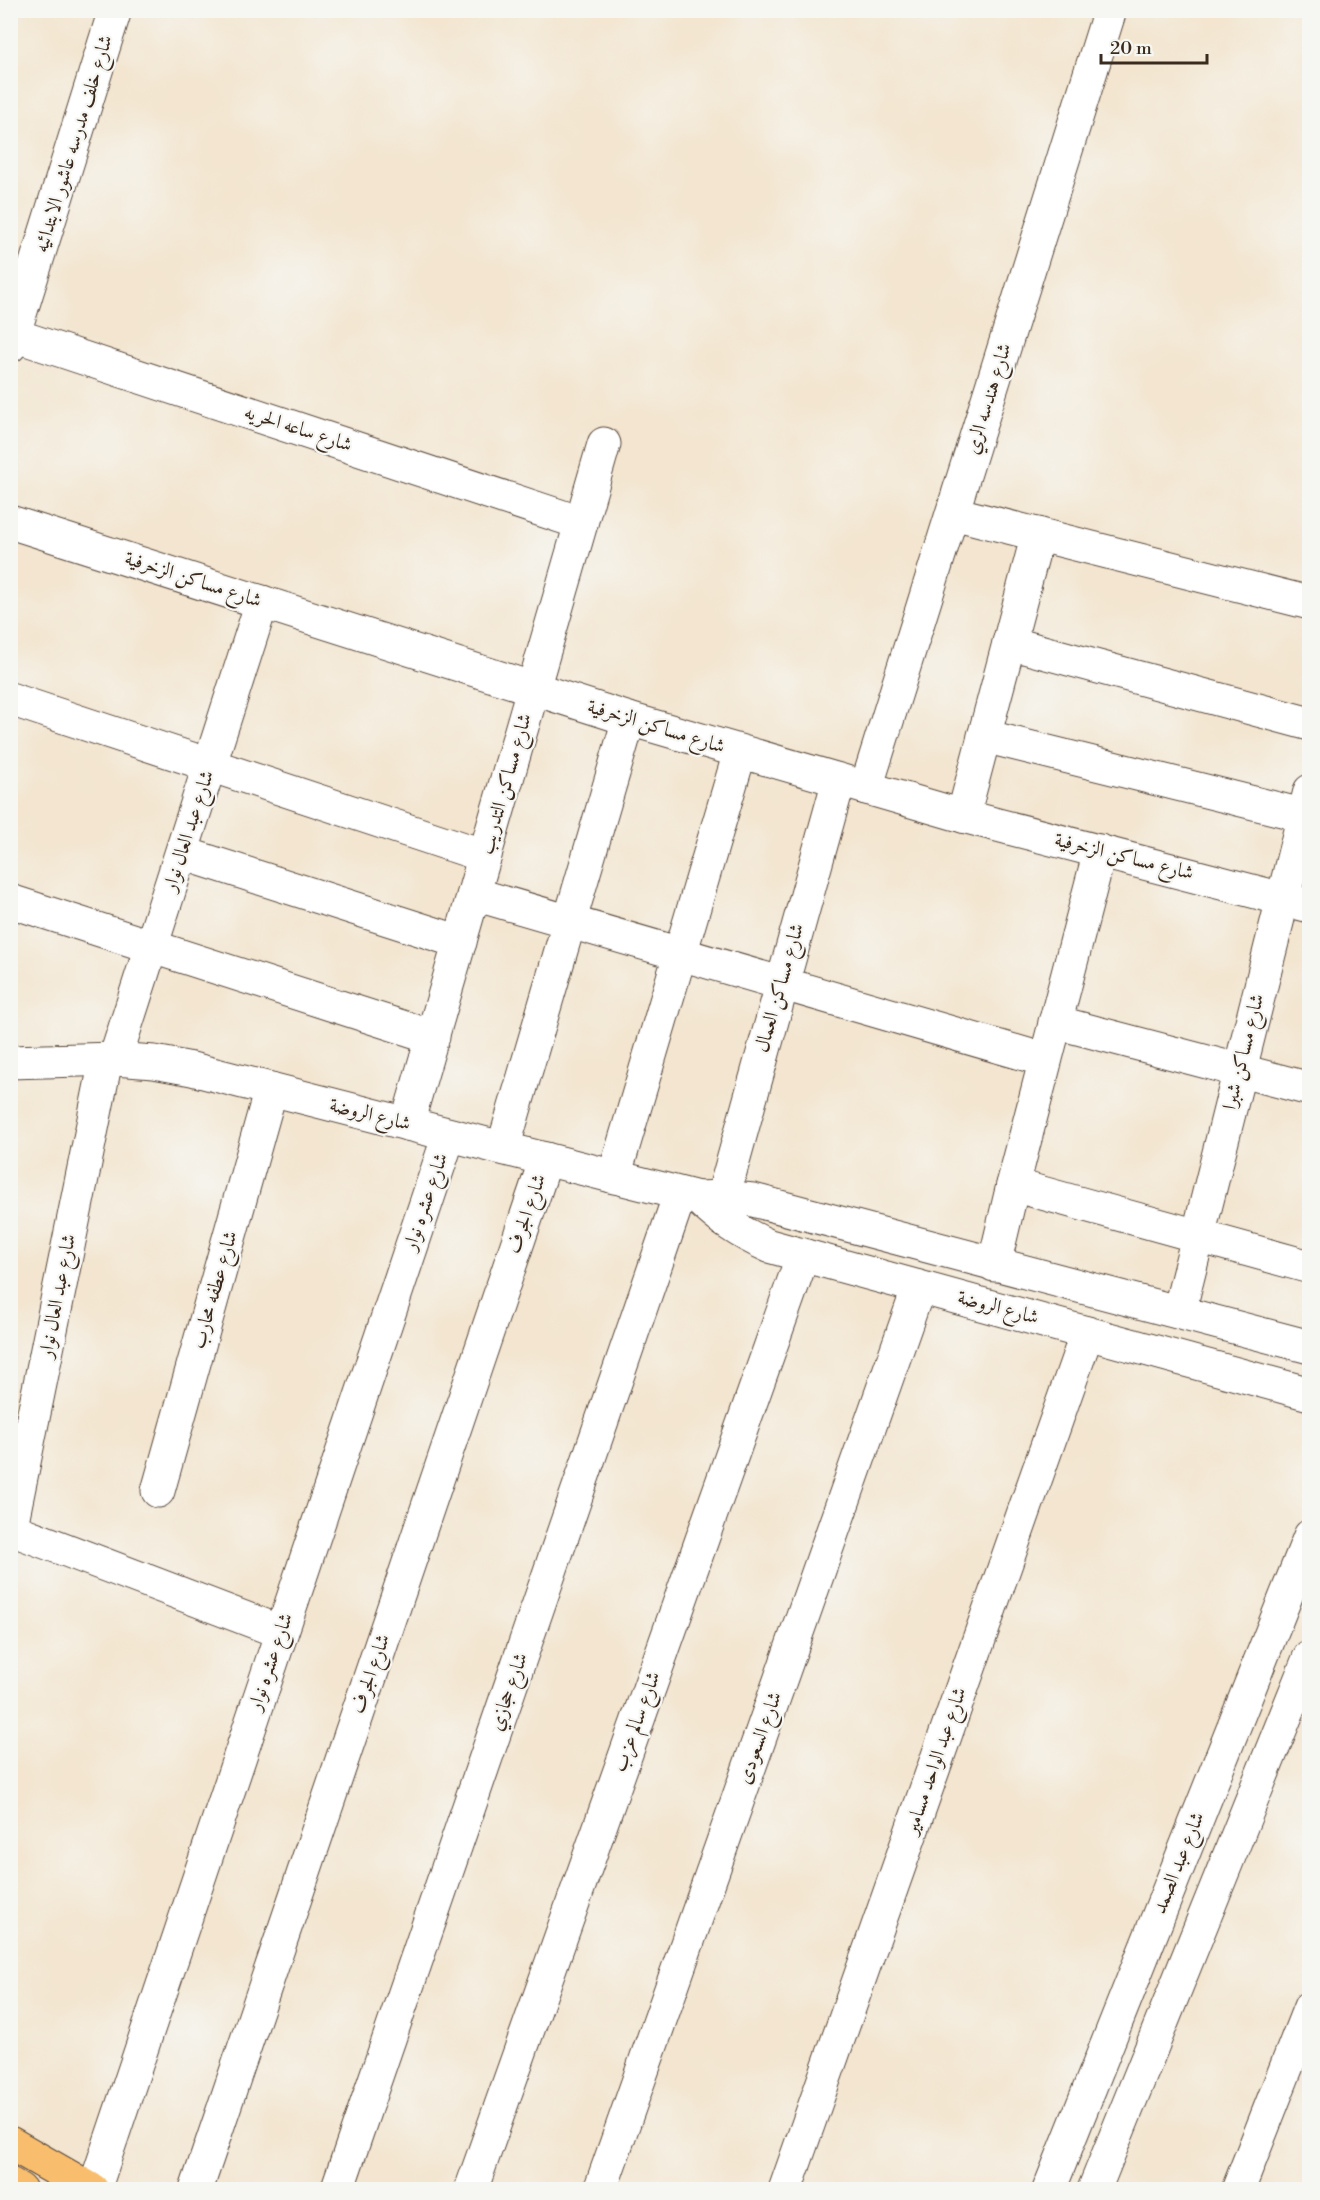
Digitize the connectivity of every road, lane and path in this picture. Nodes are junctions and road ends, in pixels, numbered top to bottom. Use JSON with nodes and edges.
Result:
{"nodes":[{"id":1,"x":115,"y":10,"type":"edge"},
{"id":2,"x":1110,"y":10,"type":"edge"},
{"id":3,"x":12,"y":340,"type":"edge"},
{"id":4,"x":604,"y":444,"type":"dead end"},
{"id":5,"x":953,"y":513,"type":"junction"},
{"id":6,"x":10,"y":522,"type":"edge"},
{"id":7,"x":581,"y":523,"type":"junction"},
{"id":8,"x":1038,"y":534,"type":"junction"},
{"id":9,"x":262,"y":602,"type":"junction"},
{"id":10,"x":1310,"y":603,"type":"edge"},
{"id":11,"x":1009,"y":643,"type":"junction"},
{"id":12,"x":533,"y":689,"type":"junction"},
{"id":13,"x":10,"y":699,"type":"edge"},
{"id":14,"x":629,"y":719,"type":"junction"},
{"id":15,"x":1310,"y":724,"type":"edge"},
{"id":16,"x":984,"y":736,"type":"junction"},
{"id":17,"x":740,"y":752,"type":"junction"},
{"id":18,"x":210,"y":765,"type":"junction"},
{"id":19,"x":852,"y":784,"type":"junction"},
{"id":20,"x":1307,"y":808,"type":"edge"},
{"id":21,"x":963,"y":816,"type":"junction"},
{"id":22,"x":1100,"y":851,"type":"junction"},
{"id":23,"x":182,"y":853,"type":"junction"},
{"id":24,"x":485,"y":856,"type":"junction"},
{"id":25,"x":474,"y":894,"type":"junction"},
{"id":26,"x":10,"y":901,"type":"edge"},
{"id":27,"x":1297,"y":902,"type":"edge"},
{"id":28,"x":569,"y":922,"type":"junction"},
{"id":29,"x":460,"y":942,"type":"junction"},
{"id":30,"x":152,"y":946,"type":"junction"},
{"id":31,"x":680,"y":954,"type":"junction"},
{"id":32,"x":782,"y":984,"type":"junction"},
{"id":33,"x":1055,"y":1022,"type":"junction"},
{"id":34,"x":433,"y":1037,"type":"junction"},
{"id":35,"x":111,"y":1059,"type":"junction"},
{"id":36,"x":1045,"y":1060,"type":"junction"},
{"id":37,"x":24,"y":1062,"type":"edge"},
{"id":38,"x":1239,"y":1071,"type":"junction"},
{"id":39,"x":10,"y":1079,"type":"edge"},
{"id":40,"x":271,"y":1089,"type":"junction"},
{"id":41,"x":1310,"y":1089,"type":"edge"},
{"id":42,"x":407,"y":1124,"type":"junction"},
{"id":43,"x":449,"y":1135,"type":"junction"},
{"id":44,"x":503,"y":1148,"type":"junction"},
{"id":45,"x":546,"y":1159,"type":"junction"},
{"id":46,"x":614,"y":1177,"type":"junction"},
{"id":47,"x":1013,"y":1185,"type":"junction"},
{"id":48,"x":700,"y":1196,"type":"junction"},
{"id":49,"x":1198,"y":1236,"type":"junction"},
{"id":50,"x":803,"y":1255,"type":"junction"},
{"id":51,"x":994,"y":1265,"type":"junction"},
{"id":52,"x":1310,"y":1267,"type":"edge"},
{"id":53,"x":920,"y":1287,"type":"junction"},
{"id":54,"x":1179,"y":1312,"type":"junction"},
{"id":55,"x":1086,"y":1333,"type":"junction"},
{"id":56,"x":1310,"y":1347,"type":"edge"},
{"id":57,"x":1310,"y":1394,"type":"edge"},
{"id":58,"x":158,"y":1491,"type":"dead end"},
{"id":59,"x":11,"y":1530,"type":"edge"},
{"id":60,"x":1310,"y":1536,"type":"edge"},
{"id":61,"x":281,"y":1632,"type":"junction"},
{"id":62,"x":1310,"y":1656,"type":"edge"},
{"id":63,"x":1306,"y":2027,"type":"edge"},
{"id":64,"x":10,"y":2143,"type":"edge"},
{"id":65,"x":10,"y":2184,"type":"edge"},
{"id":66,"x":20,"y":2190,"type":"edge"},
{"id":67,"x":93,"y":2190,"type":"edge"},
{"id":68,"x":196,"y":2190,"type":"edge"},
{"id":69,"x":337,"y":2190,"type":"edge"},
{"id":70,"x":471,"y":2190,"type":"edge"},
{"id":71,"x":600,"y":2190,"type":"edge"},
{"id":72,"x":785,"y":2190,"type":"edge"},
{"id":73,"x":1049,"y":2190,"type":"edge"},
{"id":74,"x":1094,"y":2190,"type":"edge"},
{"id":75,"x":1238,"y":2190,"type":"edge"}],
"edges":[{"from":1,"to":3,"type":"street","name":"شارع خلف مدرسه عاشور الابتدائيه"},
{"from":2,"to":5,"type":"street","name":"شارع هندسه الري"},
{"from":3,"to":7,"type":"street","name":"شارع ساعه الحريه"},
{"from":4,"to":7,"type":"street","name":"شارع مساكن التدريب"},
{"from":5,"to":8,"type":"street"},
{"from":5,"to":19,"type":"street","name":"شارع هندسه الري"},
{"from":6,"to":9,"type":"street","name":"شارع مساكن الزخرفية"},
{"from":7,"to":12,"type":"street","name":"شارع مساكن التدريب"},
{"from":8,"to":10,"type":"street"},
{"from":8,"to":11,"type":"street"},
{"from":9,"to":12,"type":"street","name":"شارع مساكن الزخرفية"},
{"from":9,"to":18,"type":"street","name":"شارع عبد العال نوار"},
{"from":11,"to":15,"type":"street"},
{"from":11,"to":16,"type":"street"},
{"from":12,"to":14,"type":"street","name":"شارع مساكن الزخرفية"},
{"from":12,"to":24,"type":"street","name":"شارع مساكن التدريب"},
{"from":13,"to":18,"type":"street"},
{"from":14,"to":17,"type":"street","name":"شارع مساكن الزخرفية"},
{"from":14,"to":28,"type":"street"},
{"from":16,"to":20,"type":"street"},
{"from":16,"to":21,"type":"street"},
{"from":17,"to":19,"type":"street","name":"شارع مساكن الزخرفية"},
{"from":17,"to":31,"type":"street"},
{"from":18,"to":23,"type":"street","name":"شارع عبد العال نوار"},
{"from":18,"to":24,"type":"street"},
{"from":19,"to":21,"type":"street","name":"شارع مساكن الزخرفية"},
{"from":19,"to":32,"type":"street","name":"شارع مساكن العمال"},
{"from":20,"to":27,"type":"street","name":"شارع مساكن شبرا"},
{"from":21,"to":22,"type":"street","name":"شارع مساكن الزخرفية"},
{"from":22,"to":27,"type":"street","name":"شارع مساكن الزخرفية"},
{"from":22,"to":33,"type":"street"},
{"from":23,"to":29,"type":"street"},
{"from":23,"to":30,"type":"street","name":"شارع عبد العال نوار"},
{"from":24,"to":25,"type":"street","name":"شارع مساكن التدريب"},
{"from":25,"to":28,"type":"street"},
{"from":25,"to":29,"type":"street","name":"شارع مساكن التدريب"},
{"from":26,"to":30,"type":"street"},
{"from":27,"to":38,"type":"street","name":"شارع مساكن شبرا"},
{"from":28,"to":31,"type":"street"},
{"from":28,"to":44,"type":"street"},
{"from":29,"to":34,"type":"street","name":"شارع مساكن التدريب"},
{"from":30,"to":34,"type":"street"},
{"from":30,"to":35,"type":"street","name":"شارع عبد العال نوار"},
{"from":31,"to":32,"type":"street"},
{"from":31,"to":46,"type":"street"},
{"from":32,"to":36,"type":"street"},
{"from":32,"to":48,"type":"street","name":"شارع مساكن العمال"},
{"from":33,"to":36,"type":"street"},
{"from":33,"to":38,"type":"street"},
{"from":34,"to":42,"type":"street","name":"شارع مساكن التدريب"},
{"from":35,"to":37,"type":"street","name":"شارع الروضة"},
{"from":35,"to":40,"type":"street","name":"شارع الروضة"},
{"from":35,"to":59,"type":"street","name":"شارع عبد العال نوار"},
{"from":36,"to":47,"type":"street"},
{"from":37,"to":39,"type":"street","name":"شارع الروضة"},
{"from":38,"to":41,"type":"street"},
{"from":38,"to":49,"type":"street","name":"شارع مساكن شبرا"},
{"from":40,"to":42,"type":"street","name":"شارع الروضة"},
{"from":40,"to":58,"type":"street","name":"شارع عطفه محارب"},
{"from":42,"to":43,"type":"street","name":"شارع الروضة"},
{"from":43,"to":44,"type":"street","name":"شارع الروضة"},
{"from":43,"to":61,"type":"street","name":"شارع عشره نوار"},
{"from":44,"to":45,"type":"street","name":"شارع الروضة"},
{"from":45,"to":46,"type":"street","name":"شارع الروضة"},
{"from":45,"to":68,"type":"street","name":"شارع الجرف"},
{"from":46,"to":48,"type":"street","name":"شارع الروضة"},
{"from":47,"to":49,"type":"street"},
{"from":47,"to":51,"type":"street"},
{"from":48,"to":50,"type":"street","name":"شارع الروضة"},
{"from":48,"to":51,"type":"street","name":"شارع الروضة"},
{"from":48,"to":69,"type":"street","name":"شارع حجازي"},
{"from":49,"to":52,"type":"street"},
{"from":49,"to":54,"type":"street","name":"شارع مساكن شبرا"},
{"from":50,"to":53,"type":"street","name":"شارع الروضة"},
{"from":50,"to":70,"type":"street","name":"شارع سالم عزب"},
{"from":51,"to":54,"type":"street","name":"شارع الروضة"},
{"from":53,"to":55,"type":"street","name":"شارع الروضة"},
{"from":53,"to":71,"type":"street","name":"شارع السعودى"},
{"from":54,"to":56,"type":"street","name":"شارع الروضة"},
{"from":55,"to":57,"type":"street","name":"شارع الروضة"},
{"from":55,"to":72,"type":"street","name":"شارع عبد الواحد مسامير"},
{"from":59,"to":61,"type":"street"},
{"from":60,"to":73,"type":"street","name":"شارع عبد الصمد"},
{"from":61,"to":67,"type":"street","name":"شارع عشره نوار"},
{"from":62,"to":74,"type":"street"},
{"from":63,"to":75,"type":"street"},
{"from":64,"to":67,"type":"main road"},
{"from":65,"to":66,"type":"main road"}]}
